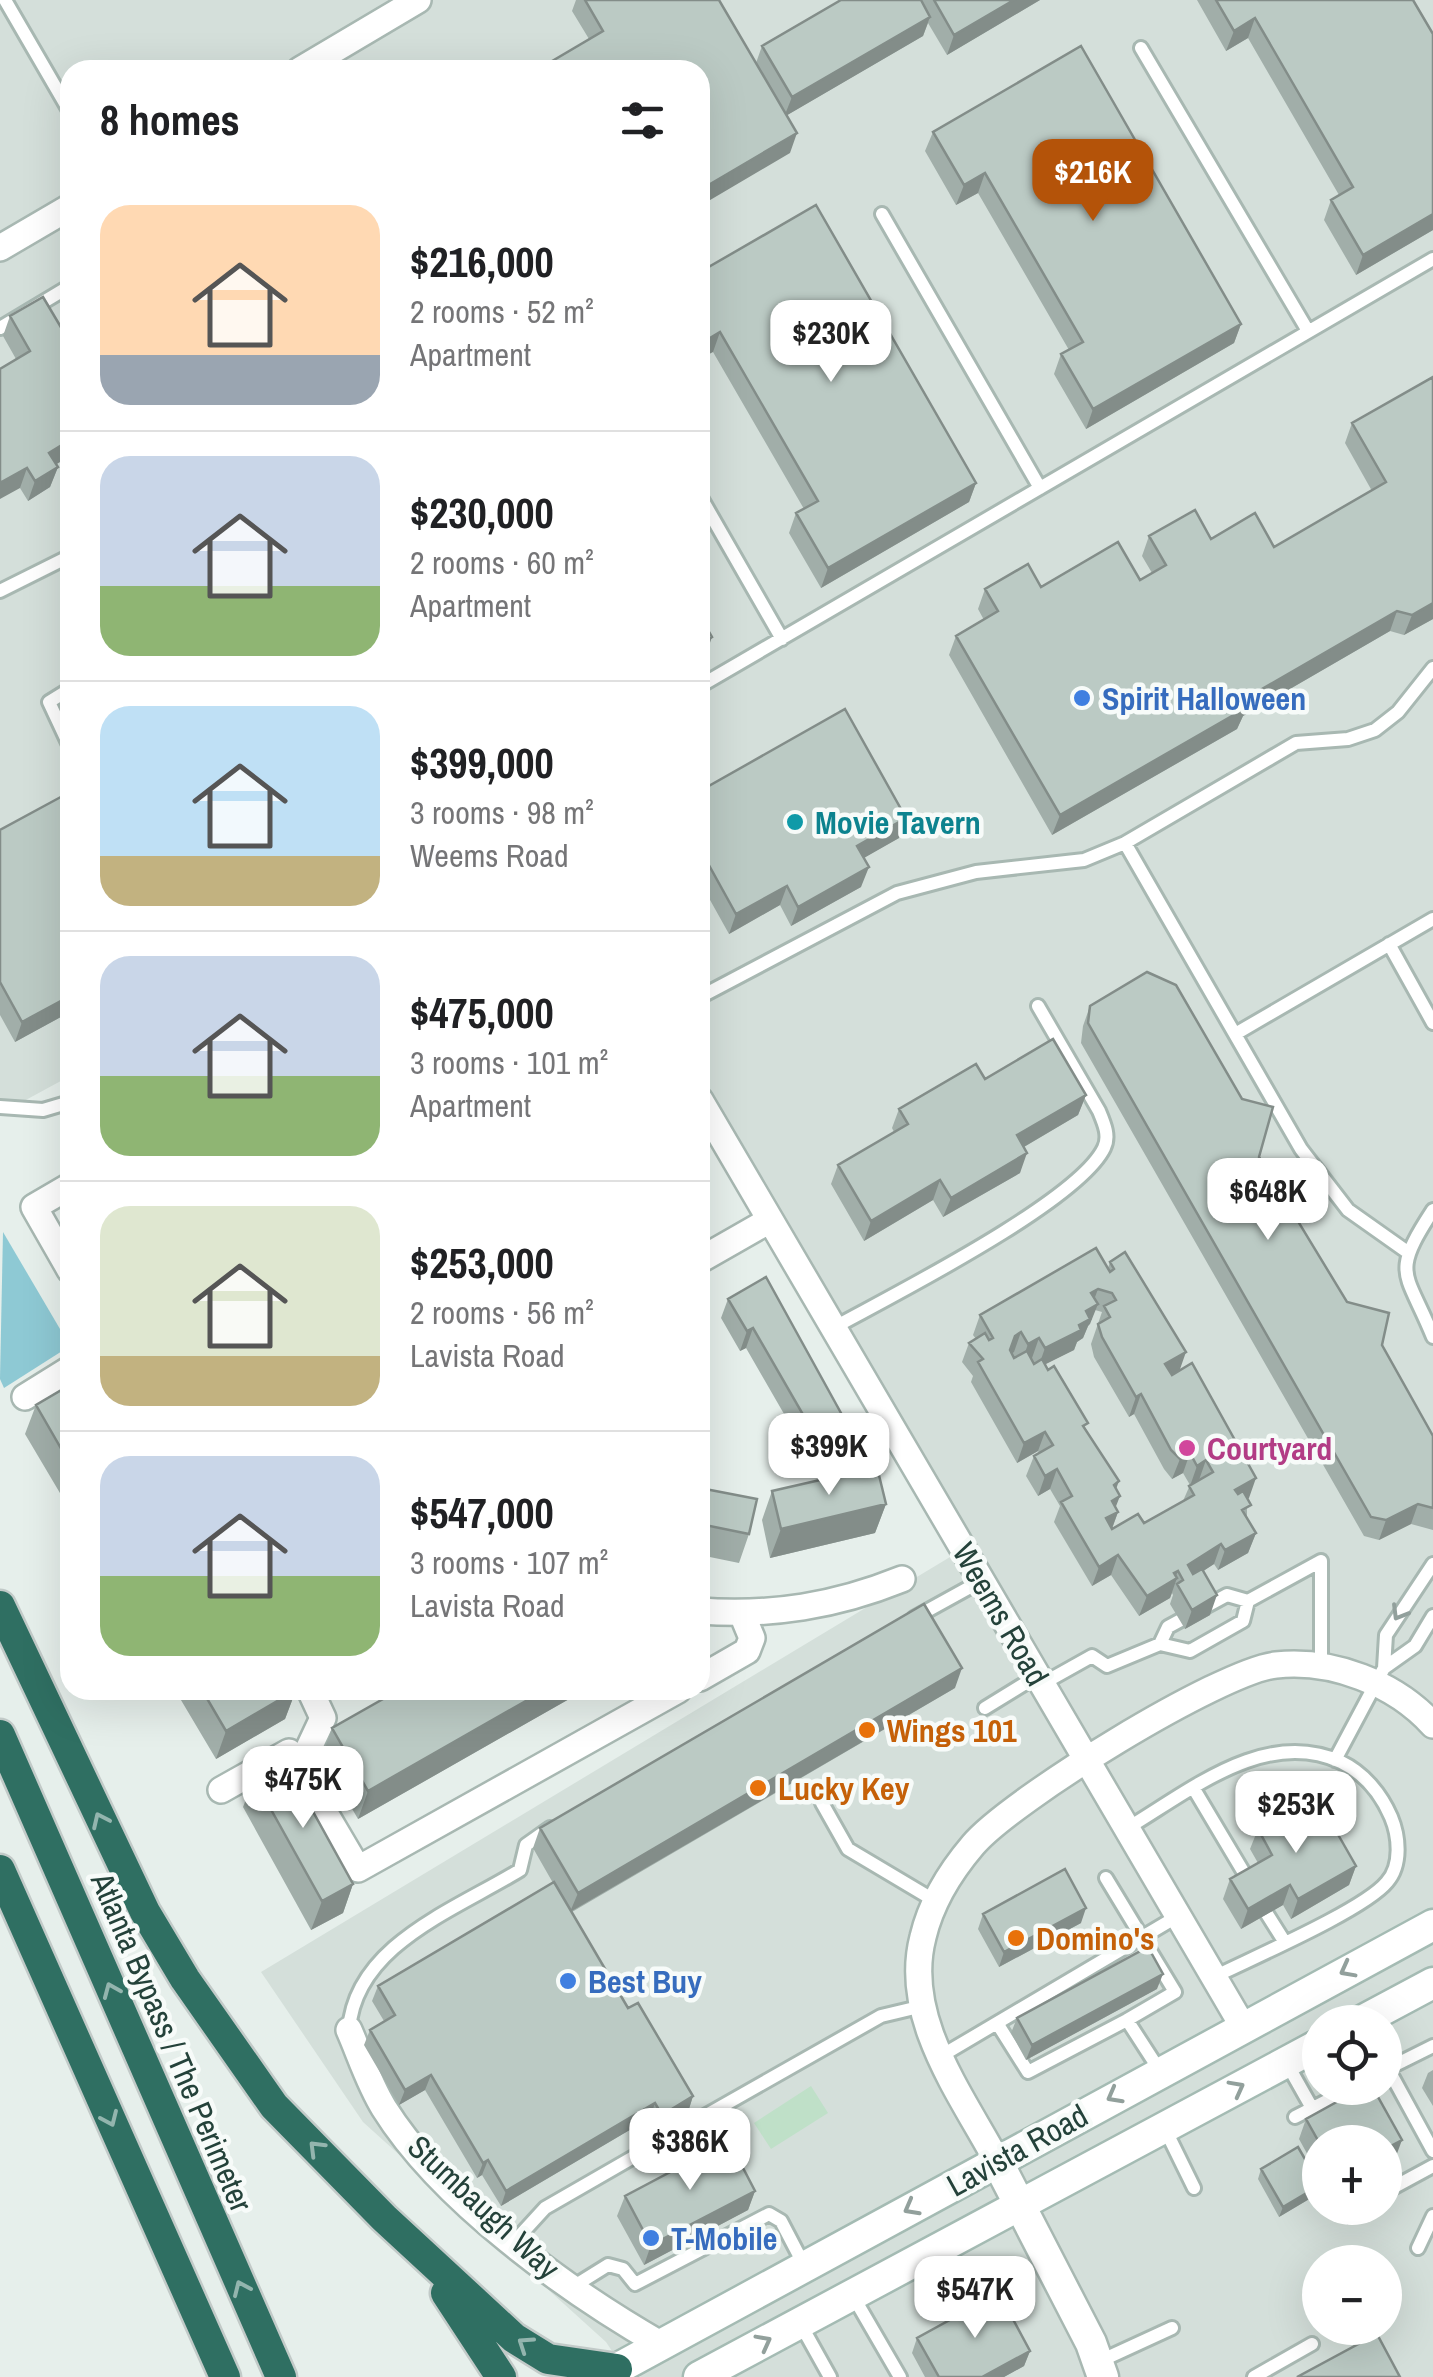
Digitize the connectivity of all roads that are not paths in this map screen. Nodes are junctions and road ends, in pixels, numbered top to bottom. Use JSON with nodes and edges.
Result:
{"nodes":[{"id":1,"x":5,"y":0,"type":"edge"},
{"id":2,"x":418,"y":0,"type":"edge"},
{"id":3,"x":1142,"y":48,"type":"dead end"},
{"id":4,"x":317,"y":60,"type":"edge"},
{"id":5,"x":60,"y":95,"type":"edge"},
{"id":6,"x":60,"y":213,"type":"edge"},
{"id":7,"x":882,"y":214,"type":"dead end"},
{"id":8,"x":0,"y":248,"type":"edge"},
{"id":9,"x":1433,"y":259,"type":"edge"},
{"id":10,"x":60,"y":292,"type":"edge"},
{"id":11,"x":0,"y":328,"type":"edge"},
{"id":12,"x":1308,"y":331,"type":"junction"},
{"id":13,"x":1040,"y":488,"type":"junction"},
{"id":14,"x":710,"y":513,"type":"edge"},
{"id":15,"x":60,"y":561,"type":"edge"},
{"id":16,"x":0,"y":591,"type":"edge"},
{"id":17,"x":782,"y":638,"type":"junction"},
{"id":18,"x":1433,"y":668,"type":"edge"},
{"id":19,"x":710,"y":680,"type":"edge"},
{"id":20,"x":60,"y":695,"type":"edge"},
{"id":21,"x":60,"y":726,"type":"edge"},
{"id":22,"x":1125,"y":843,"type":"junction"},
{"id":23,"x":1433,"y":919,"type":"edge"},
{"id":24,"x":1389,"y":944,"type":"junction"},
{"id":25,"x":710,"y":992,"type":"edge"},
{"id":26,"x":1038,"y":1006,"type":"dead end"},
{"id":27,"x":1433,"y":1024,"type":"edge"},
{"id":28,"x":1236,"y":1034,"type":"junction"},
{"id":29,"x":60,"y":1105,"type":"edge"},
{"id":30,"x":0,"y":1107,"type":"edge"},
{"id":31,"x":710,"y":1117,"type":"edge"},
{"id":32,"x":60,"y":1192,"type":"edge"},
{"id":33,"x":1433,"y":1210,"type":"edge"},
{"id":34,"x":770,"y":1220,"type":"junction"},
{"id":35,"x":1406,"y":1251,"type":"junction"},
{"id":36,"x":60,"y":1252,"type":"edge"},
{"id":37,"x":710,"y":1254,"type":"edge"},
{"id":38,"x":833,"y":1328,"type":"junction"},
{"id":39,"x":1433,"y":1337,"type":"edge"},
{"id":40,"x":60,"y":1376,"type":"edge"},
{"id":41,"x":24,"y":1397,"type":"dead end"},
{"id":42,"x":1433,"y":1564,"type":"edge"},
{"id":43,"x":902,"y":1578,"type":"dead end"},
{"id":44,"x":981,"y":1581,"type":"junction"},
{"id":45,"x":1248,"y":1601,"type":"junction"},
{"id":46,"x":0,"y":1606,"type":"edge"},
{"id":47,"x":710,"y":1612,"type":"edge"},
{"id":48,"x":742,"y":1614,"type":"junction"},
{"id":49,"x":1433,"y":1616,"type":"edge"},
{"id":50,"x":895,"y":1628,"type":"edge"},
{"id":51,"x":1160,"y":1644,"type":"junction"},
{"id":52,"x":1321,"y":1665,"type":"junction"},
{"id":53,"x":710,"y":1672,"type":"edge"},
{"id":54,"x":1379,"y":1676,"type":"junction"},
{"id":55,"x":1039,"y":1680,"type":"junction"},
{"id":56,"x":315,"y":1700,"type":"edge"},
{"id":57,"x":660,"y":1700,"type":"edge"},
{"id":58,"x":985,"y":1708,"type":"dead end"},
{"id":59,"x":1433,"y":1725,"type":"edge"},
{"id":60,"x":0,"y":1735,"type":"edge"},
{"id":61,"x":1086,"y":1760,"type":"junction"},
{"id":62,"x":1336,"y":1760,"type":"junction"},
{"id":63,"x":299,"y":1769,"type":"junction"},
{"id":64,"x":1194,"y":1789,"type":"junction"},
{"id":65,"x":221,"y":1790,"type":"dead end"},
{"id":66,"x":822,"y":1803,"type":"dead end"},
{"id":67,"x":572,"y":1815,"type":"edge"},
{"id":68,"x":1126,"y":1828,"type":"junction"},
{"id":69,"x":0,"y":1870,"type":"edge"},
{"id":70,"x":1106,"y":1878,"type":"dead end"},
{"id":71,"x":1250,"y":1883,"type":"edge"},
{"id":72,"x":936,"y":1902,"type":"junction"},
{"id":73,"x":1433,"y":1912,"type":"edge"},
{"id":74,"x":1267,"y":1914,"type":"edge"},
{"id":75,"x":1178,"y":1916,"type":"junction"},
{"id":76,"x":1422,"y":1931,"type":"edge"},
{"id":77,"x":1143,"y":1937,"type":"junction"},
{"id":78,"x":1284,"y":1942,"type":"junction"},
{"id":79,"x":1112,"y":1955,"type":"junction"},
{"id":80,"x":1083,"y":1972,"type":"junction"},
{"id":81,"x":1122,"y":1973,"type":"edge"},
{"id":82,"x":1214,"y":1977,"type":"junction"},
{"id":83,"x":1433,"y":1984,"type":"edge"},
{"id":84,"x":1058,"y":1987,"type":"junction"},
{"id":85,"x":1093,"y":1989,"type":"edge"},
{"id":86,"x":1068,"y":2003,"type":"edge"},
{"id":87,"x":1030,"y":2004,"type":"junction"},
{"id":88,"x":1394,"y":2005,"type":"edge"},
{"id":89,"x":923,"y":2006,"type":"junction"},
{"id":90,"x":1038,"y":2019,"type":"edge"},
{"id":91,"x":1127,"y":2020,"type":"junction"},
{"id":92,"x":997,"y":2023,"type":"junction"},
{"id":93,"x":1242,"y":2025,"type":"junction"},
{"id":94,"x":349,"y":2030,"type":"joint"},
{"id":95,"x":1433,"y":2046,"type":"edge"},
{"id":96,"x":1302,"y":2054,"type":"edge"},
{"id":97,"x":941,"y":2056,"type":"junction"},
{"id":98,"x":1402,"y":2061,"type":"edge"},
{"id":99,"x":1286,"y":2062,"type":"junction"},
{"id":100,"x":1160,"y":2071,"type":"junction"},
{"id":101,"x":1402,"y":2095,"type":"edge"},
{"id":102,"x":1318,"y":2105,"type":"edge"},
{"id":103,"x":1312,"y":2108,"type":"junction"},
{"id":104,"x":1295,"y":2116,"type":"dead end"},
{"id":105,"x":1164,"y":2127,"type":"junction"},
{"id":106,"x":1432,"y":2145,"type":"edge"},
{"id":107,"x":997,"y":2161,"type":"junction"},
{"id":108,"x":1433,"y":2166,"type":"edge"},
{"id":109,"x":1402,"y":2183,"type":"edge"},
{"id":110,"x":1194,"y":2188,"type":"dead end"},
{"id":111,"x":1020,"y":2203,"type":"junction"},
{"id":112,"x":1433,"y":2216,"type":"edge"},
{"id":113,"x":384,"y":2218,"type":"junction"},
{"id":114,"x":513,"y":2243,"type":"junction"},
{"id":115,"x":1418,"y":2248,"type":"dead end"},
{"id":116,"x":805,"y":2268,"type":"junction"},
{"id":117,"x":571,"y":2288,"type":"junction"},
{"id":118,"x":852,"y":2294,"type":"junction"},
{"id":119,"x":800,"y":2322,"type":"junction"},
{"id":120,"x":1172,"y":2328,"type":"dead end"},
{"id":121,"x":662,"y":2345,"type":"junction"},
{"id":122,"x":1310,"y":2345,"type":"edge"},
{"id":123,"x":609,"y":2373,"type":"edge"},
{"id":124,"x":1102,"y":2373,"type":"edge"},
{"id":125,"x":224,"y":2377,"type":"edge"},
{"id":126,"x":281,"y":2377,"type":"edge"},
{"id":127,"x":501,"y":2377,"type":"edge"},
{"id":128,"x":700,"y":2377,"type":"edge"},
{"id":129,"x":830,"y":2377,"type":"edge"},
{"id":130,"x":900,"y":2377,"type":"edge"},
{"id":131,"x":1254,"y":2377,"type":"edge"}],
"edges":[{"from":1,"to":5,"type":"lane"},
{"from":2,"to":4,"type":"street"},
{"from":3,"to":12,"type":"lane"},
{"from":6,"to":8,"type":"street"},
{"from":7,"to":13,"type":"lane"},
{"from":9,"to":12,"type":"lane"},
{"from":10,"to":11,"type":"lane"},
{"from":12,"to":13,"type":"lane"},
{"from":13,"to":17,"type":"lane"},
{"from":14,"to":17,"type":"lane"},
{"from":15,"to":16,"type":"lane"},
{"from":17,"to":19,"type":"lane"},
{"from":18,"to":22,"type":"lane"},
{"from":20,"to":21,"type":"lane"},
{"from":22,"to":25,"type":"lane"},
{"from":22,"to":28,"type":"lane"},
{"from":23,"to":24,"type":"lane"},
{"from":24,"to":27,"type":"lane"},
{"from":24,"to":28,"type":"lane"},
{"from":26,"to":38,"type":"lane"},
{"from":28,"to":35,"type":"lane"},
{"from":29,"to":30,"type":"lane"},
{"from":31,"to":34,"type":"street","name":"Weems Road"},
{"from":32,"to":36,"type":"street"},
{"from":33,"to":35,"type":"lane"},
{"from":34,"to":37,"type":"street"},
{"from":34,"to":38,"type":"street","name":"Weems Road"},
{"from":35,"to":39,"type":"lane"},
{"from":38,"to":44,"type":"street","name":"Weems Road"},
{"from":40,"to":41,"type":"street"},
{"from":42,"to":54,"type":"lane","one_way":true},
{"from":43,"to":48,"type":"street"},
{"from":44,"to":50,"type":"lane"},
{"from":44,"to":55,"type":"street","name":"Weems Road"},
{"from":45,"to":51,"type":"lane"},
{"from":45,"to":51,"type":"lane"},
{"from":45,"to":52,"type":"lane"},
{"from":113,"to":46,"type":"highway","one_way":true},
{"from":47,"to":48,"type":"street"},
{"from":48,"to":53,"type":"street"},
{"from":49,"to":54,"type":"lane"},
{"from":51,"to":55,"type":"lane"},
{"from":52,"to":54,"type":"street"},
{"from":52,"to":61,"type":"street"},
{"from":54,"to":59,"type":"street"},
{"from":54,"to":62,"type":"lane"},
{"from":55,"to":58,"type":"lane"},
{"from":55,"to":61,"type":"street","name":"Weems Road"},
{"from":56,"to":63,"type":"street"},
{"from":57,"to":63,"type":"street"},
{"from":126,"to":60,"type":"highway","name":"Atlanta Bypass / The Perimeter","one_way":true},
{"from":61,"to":68,"type":"street","name":"Weems Road"},
{"from":61,"to":72,"type":"street"},
{"from":62,"to":64,"type":"lane"},
{"from":62,"to":78,"type":"lane"},
{"from":63,"to":65,"type":"street"},
{"from":64,"to":68,"type":"lane"},
{"from":64,"to":71,"type":"lane"},
{"from":66,"to":72,"type":"lane"},
{"from":67,"to":94,"type":"lane"},
{"from":68,"to":75,"type":"street","name":"Weems Road"},
{"from":69,"to":125,"type":"highway","one_way":true},
{"from":70,"to":77,"type":"lane"},
{"from":72,"to":89,"type":"street"},
{"from":73,"to":76,"type":"main road","name":"Lavista Road"},
{"from":74,"to":78,"type":"lane"},
{"from":75,"to":77,"type":"lane"},
{"from":75,"to":82,"type":"street","name":"Weems Road"},
{"from":76,"to":93,"type":"main road","name":"Lavista Road","one_way":true},
{"from":77,"to":79,"type":"lane"},
{"from":77,"to":91,"type":"lane"},
{"from":78,"to":82,"type":"lane"},
{"from":79,"to":80,"type":"lane"},
{"from":79,"to":81,"type":"lane"},
{"from":80,"to":84,"type":"lane"},
{"from":80,"to":85,"type":"lane"},
{"from":82,"to":93,"type":"street","name":"Weems Road"},
{"from":83,"to":88,"type":"main road"},
{"from":84,"to":86,"type":"lane"},
{"from":84,"to":87,"type":"lane"},
{"from":87,"to":90,"type":"lane"},
{"from":87,"to":92,"type":"lane"},
{"from":89,"to":97,"type":"street"},
{"from":89,"to":114,"type":"lane"},
{"from":91,"to":92,"type":"lane"},
{"from":91,"to":100,"type":"lane"},
{"from":92,"to":97,"type":"lane"},
{"from":93,"to":100,"type":"main road","name":"Lavista Road"},
{"from":94,"to":114,"type":"street","name":"Stumbaugh Way"},
{"from":95,"to":98,"type":"lane"},
{"from":96,"to":99,"type":"main road","name":"Lavista Road"},
{"from":97,"to":107,"type":"street"},
{"from":99,"to":103,"type":"lane"},
{"from":105,"to":99,"type":"main road","name":"Lavista Road","one_way":true},
{"from":100,"to":107,"type":"main road","name":"Lavista Road","one_way":true},
{"from":101,"to":106,"type":"lane"},
{"from":102,"to":103,"type":"lane"},
{"from":103,"to":104,"type":"lane"},
{"from":105,"to":110,"type":"lane"},
{"from":105,"to":111,"type":"main road","name":"Lavista Road"},
{"from":107,"to":111,"type":"main road"},
{"from":107,"to":116,"type":"main road","name":"Lavista Road","one_way":true},
{"from":108,"to":109,"type":"lane"},
{"from":111,"to":118,"type":"main road","name":"Lavista Road"},
{"from":111,"to":124,"type":"main road"},
{"from":112,"to":115,"type":"lane"},
{"from":123,"to":113,"type":"highway","one_way":true},
{"from":113,"to":127,"type":"highway"},
{"from":114,"to":117,"type":"street","name":"Stumbaugh Way"},
{"from":116,"to":117,"type":"lane"},
{"from":116,"to":121,"type":"main road","name":"Lavista Road"},
{"from":117,"to":121,"type":"street","name":"Stumbaugh Way"},
{"from":118,"to":119,"type":"main road","name":"Lavista Road"},
{"from":118,"to":130,"type":"lane"},
{"from":128,"to":119,"type":"main road","name":"Lavista Road","one_way":true},
{"from":119,"to":129,"type":"lane"},
{"from":120,"to":124,"type":"lane"},
{"from":121,"to":123,"type":"main road","name":"Lavista Road"},
{"from":122,"to":131,"type":"lane"}]}
